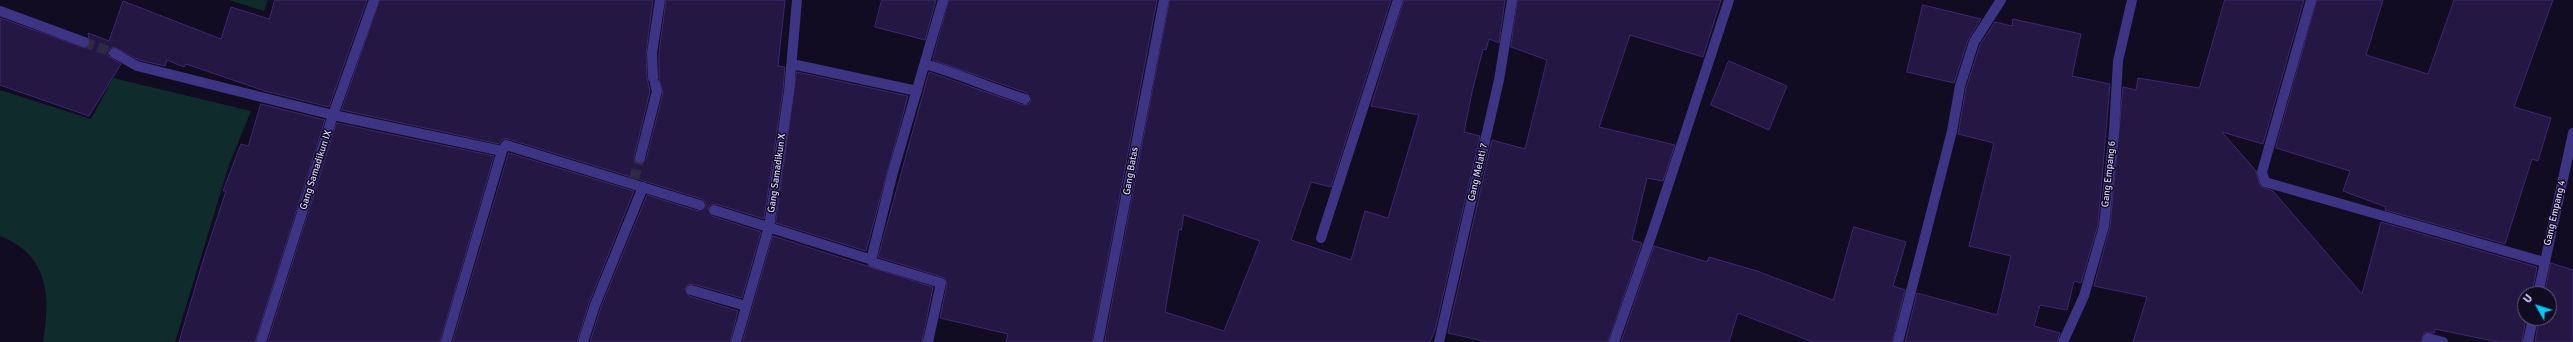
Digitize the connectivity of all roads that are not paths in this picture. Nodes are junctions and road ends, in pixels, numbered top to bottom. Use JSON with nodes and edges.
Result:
{"nodes":[{"id":1,"x":374,"y":0,"type":"edge"},
{"id":2,"x":660,"y":0,"type":"edge"},
{"id":3,"x":797,"y":0,"type":"edge"},
{"id":4,"x":944,"y":0,"type":"edge"},
{"id":5,"x":1164,"y":0,"type":"edge"},
{"id":6,"x":1398,"y":0,"type":"edge"},
{"id":7,"x":1512,"y":0,"type":"edge"},
{"id":8,"x":1729,"y":0,"type":"edge"},
{"id":9,"x":2001,"y":0,"type":"edge"},
{"id":10,"x":2132,"y":0,"type":"edge"},
{"id":11,"x":2311,"y":0,"type":"edge"},
{"id":12,"x":0,"y":11,"type":"edge"},
{"id":13,"x":84,"y":42,"type":"tunnel mouth"},
{"id":14,"x":114,"y":54,"type":"tunnel mouth"},
{"id":15,"x":792,"y":64,"type":"junction"},
{"id":16,"x":925,"y":64,"type":"junction"},
{"id":17,"x":917,"y":92,"type":"junction"},
{"id":18,"x":1024,"y":99,"type":"dead end"},
{"id":19,"x":333,"y":115,"type":"junction"},
{"id":20,"x":2573,"y":133,"type":"edge"},
{"id":21,"x":502,"y":151,"type":"junction"},
{"id":22,"x":640,"y":158,"type":"tunnel mouth"},
{"id":23,"x":637,"y":183,"type":"junction"},
{"id":24,"x":700,"y":205,"type":"dead end"},
{"id":25,"x":714,"y":210,"type":"dead end"},
{"id":26,"x":768,"y":228,"type":"junction"},
{"id":27,"x":1321,"y":238,"type":"dead end"},
{"id":28,"x":870,"y":260,"type":"junction"},
{"id":29,"x":2544,"y":262,"type":"junction"},
{"id":30,"x":2540,"y":286,"type":"edge"},
{"id":31,"x":691,"y":290,"type":"dead end"},
{"id":32,"x":746,"y":306,"type":"junction"},
{"id":33,"x":2531,"y":326,"type":"edge"},
{"id":34,"x":261,"y":342,"type":"edge"},
{"id":35,"x":446,"y":342,"type":"edge"},
{"id":36,"x":583,"y":342,"type":"edge"},
{"id":37,"x":736,"y":342,"type":"edge"},
{"id":38,"x":928,"y":342,"type":"edge"},
{"id":39,"x":1098,"y":342,"type":"edge"},
{"id":40,"x":1439,"y":342,"type":"edge"},
{"id":41,"x":1614,"y":342,"type":"edge"},
{"id":42,"x":1898,"y":342,"type":"edge"},
{"id":43,"x":2063,"y":342,"type":"edge"},
{"id":44,"x":2427,"y":342,"type":"edge"},
{"id":45,"x":2444,"y":342,"type":"edge"},
{"id":46,"x":2528,"y":342,"type":"edge"}],
"edges":[{"from":1,"to":19,"type":"street","name":"Gang Samadikun IX"},
{"from":2,"to":22,"type":"street"},
{"from":3,"to":15,"type":"street","name":"Gang Samadikun X"},
{"from":4,"to":16,"type":"street"},
{"from":5,"to":39,"type":"street","name":"Gang Batas"},
{"from":6,"to":27,"type":"street"},
{"from":7,"to":40,"type":"street","name":"Gang Melati 7"},
{"from":8,"to":41,"type":"street"},
{"from":9,"to":42,"type":"street"},
{"from":10,"to":43,"type":"street","name":"Gang Empang 6"},
{"from":11,"to":29,"type":"street"},
{"from":12,"to":13,"type":"street"},
{"from":14,"to":19,"type":"street"},
{"from":15,"to":17,"type":"street"},
{"from":15,"to":26,"type":"street","name":"Gang Samadikun X"},
{"from":16,"to":17,"type":"street"},
{"from":16,"to":18,"type":"street"},
{"from":17,"to":28,"type":"street"},
{"from":19,"to":21,"type":"street"},
{"from":19,"to":34,"type":"street","name":"Gang Samadikun IX"},
{"from":20,"to":29,"type":"street","name":"Gang Empang 4"},
{"from":21,"to":23,"type":"street"},
{"from":21,"to":35,"type":"street"},
{"from":23,"to":24,"type":"street"},
{"from":23,"to":36,"type":"street"},
{"from":25,"to":26,"type":"street"},
{"from":26,"to":28,"type":"street"},
{"from":26,"to":32,"type":"street","name":"Gang Samadikun X"},
{"from":28,"to":38,"type":"street"},
{"from":29,"to":30,"type":"street","name":"Gang Empang 4"},
{"from":31,"to":32,"type":"street"},
{"from":32,"to":37,"type":"street","name":"Gang Samadikun X"},
{"from":33,"to":46,"type":"street"},
{"from":44,"to":45,"type":"street"}]}
